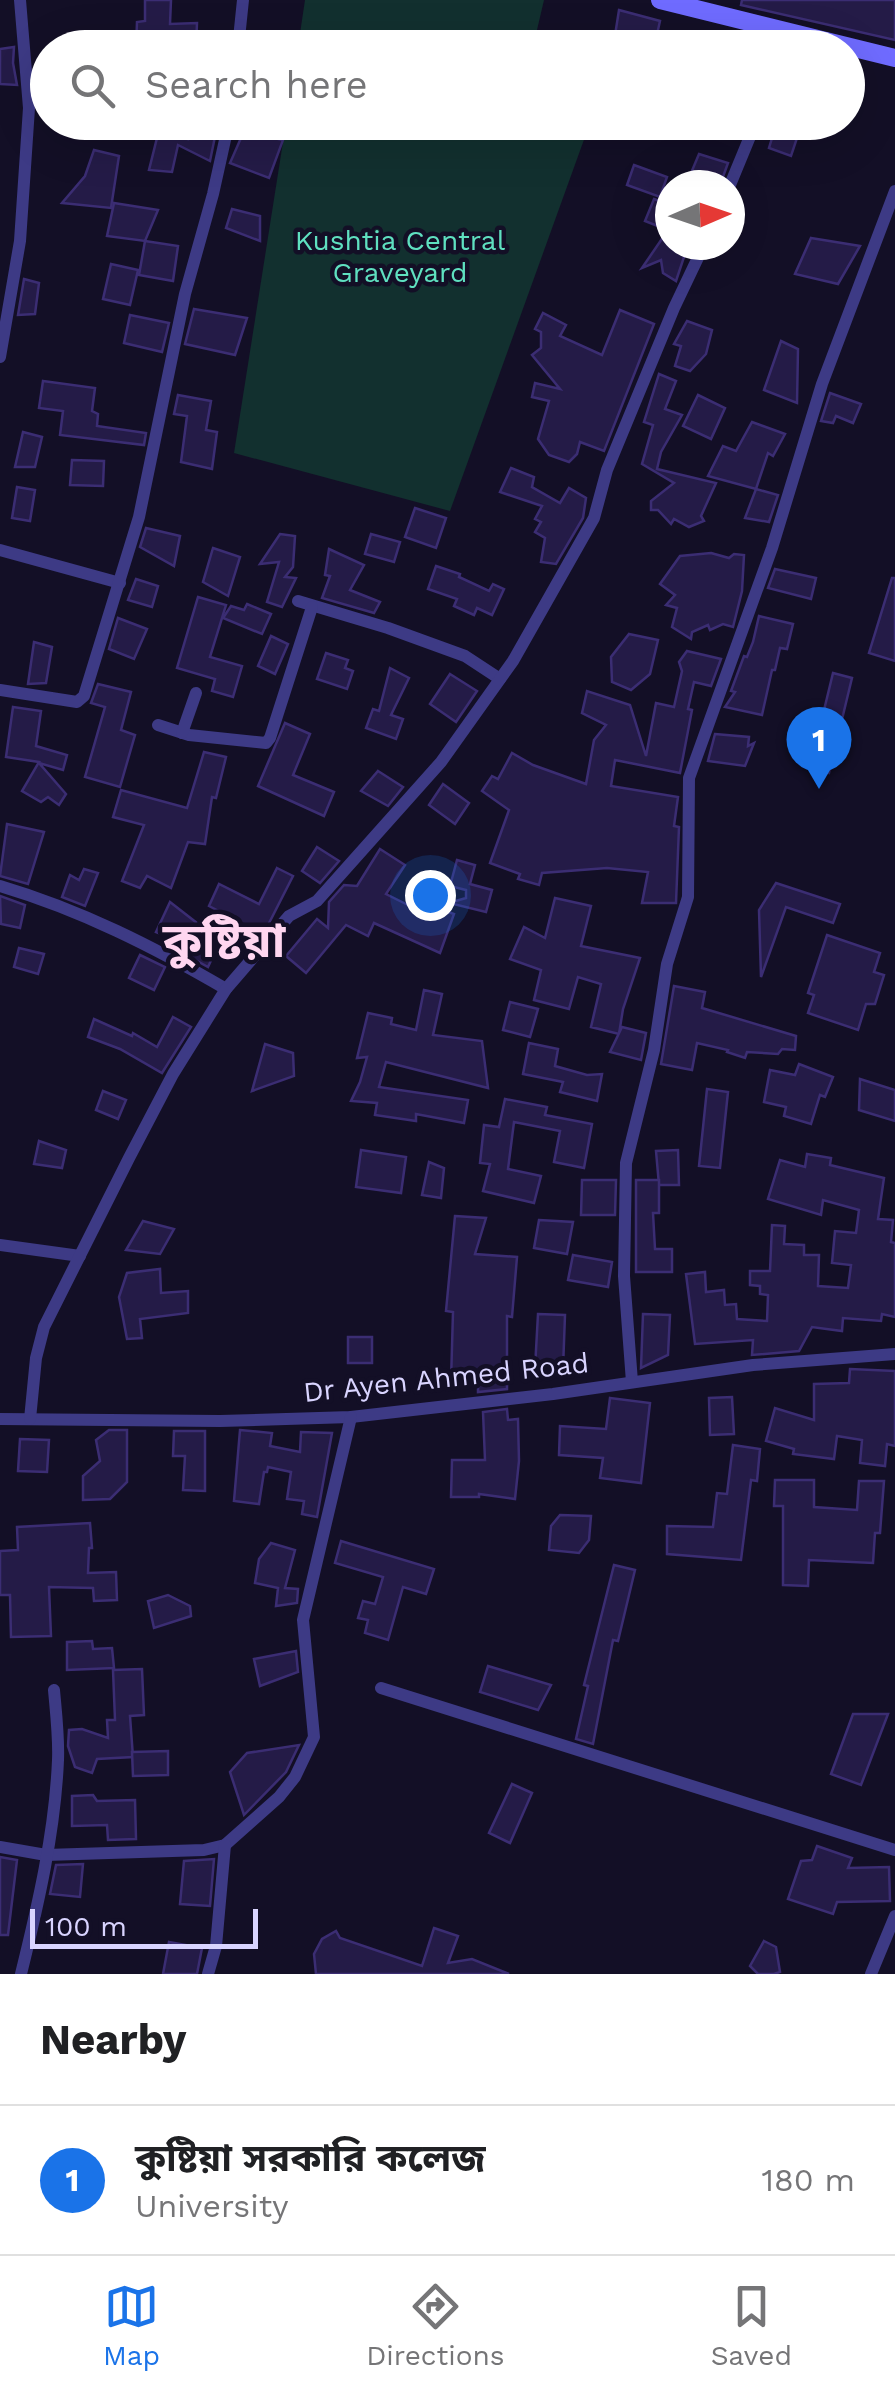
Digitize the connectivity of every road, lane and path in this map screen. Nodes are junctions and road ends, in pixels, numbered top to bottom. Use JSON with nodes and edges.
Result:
{"nodes":[{"id":1,"x":20,"y":0,"type":"edge"},
{"id":2,"x":243,"y":0,"type":"edge"},
{"id":3,"x":660,"y":0,"type":"edge"},
{"id":4,"x":240,"y":30,"type":"edge"},
{"id":5,"x":750,"y":30,"type":"edge"},
{"id":6,"x":865,"y":53,"type":"edge"},
{"id":7,"x":895,"y":58,"type":"edge"},
{"id":8,"x":225,"y":140,"type":"edge"},
{"id":9,"x":749,"y":140,"type":"edge"},
{"id":10,"x":736,"y":170,"type":"edge"},
{"id":11,"x":895,"y":191,"type":"edge"},
{"id":12,"x":697,"y":260,"type":"edge"},
{"id":13,"x":0,"y":357,"type":"edge"},
{"id":14,"x":0,"y":550,"type":"edge"},
{"id":15,"x":120,"y":582,"type":"junction"},
{"id":16,"x":500,"y":679,"type":"junction"},
{"id":17,"x":0,"y":690,"type":"edge"},
{"id":18,"x":196,"y":693,"type":"dead end"},
{"id":19,"x":158,"y":725,"type":"dead end"},
{"id":20,"x":182,"y":733,"type":"junction"},
{"id":21,"x":0,"y":886,"type":"edge"},
{"id":22,"x":226,"y":989,"type":"junction"},
{"id":23,"x":0,"y":1246,"type":"edge"},
{"id":24,"x":80,"y":1256,"type":"junction"},
{"id":25,"x":895,"y":1354,"type":"edge"},
{"id":26,"x":632,"y":1382,"type":"junction"},
{"id":27,"x":350,"y":1417,"type":"junction"},
{"id":28,"x":0,"y":1419,"type":"edge"},
{"id":29,"x":30,"y":1419,"type":"junction"},
{"id":30,"x":381,"y":1688,"type":"dead end"},
{"id":31,"x":54,"y":1690,"type":"dead end"},
{"id":32,"x":224,"y":1845,"type":"junction"},
{"id":33,"x":0,"y":1848,"type":"edge"},
{"id":34,"x":895,"y":1850,"type":"edge"},
{"id":35,"x":46,"y":1855,"type":"junction"},
{"id":36,"x":895,"y":1916,"type":"edge"},
{"id":37,"x":21,"y":1974,"type":"edge"},
{"id":38,"x":208,"y":1974,"type":"edge"},
{"id":39,"x":871,"y":1974,"type":"edge"}],
"edges":[{"from":1,"to":13,"type":"street"},
{"from":2,"to":4,"type":"street"},
{"from":3,"to":5,"type":"main road"},
{"from":6,"to":7,"type":"main road"},
{"from":8,"to":15,"type":"street"},
{"from":9,"to":10,"type":"street"},
{"from":11,"to":26,"type":"street"},
{"from":12,"to":16,"type":"street"},
{"from":14,"to":15,"type":"street"},
{"from":15,"to":17,"type":"street"},
{"from":16,"to":20,"type":"street"},
{"from":16,"to":22,"type":"street"},
{"from":18,"to":20,"type":"street"},
{"from":19,"to":20,"type":"street"},
{"from":21,"to":22,"type":"street"},
{"from":22,"to":24,"type":"street"},
{"from":23,"to":24,"type":"street"},
{"from":24,"to":29,"type":"street"},
{"from":25,"to":26,"type":"street","name":"Dr Ayen Ahmed Road"},
{"from":26,"to":27,"type":"street","name":"Dr Ayen Ahmed Road"},
{"from":27,"to":29,"type":"street","name":"Dr Ayen Ahmed Road"},
{"from":27,"to":32,"type":"street"},
{"from":28,"to":29,"type":"street","name":"Dr Ayen Ahmed Road"},
{"from":30,"to":34,"type":"street"},
{"from":31,"to":35,"type":"street"},
{"from":32,"to":35,"type":"street"},
{"from":32,"to":38,"type":"street"},
{"from":33,"to":35,"type":"street"},
{"from":35,"to":37,"type":"street"},
{"from":36,"to":39,"type":"street"}]}
